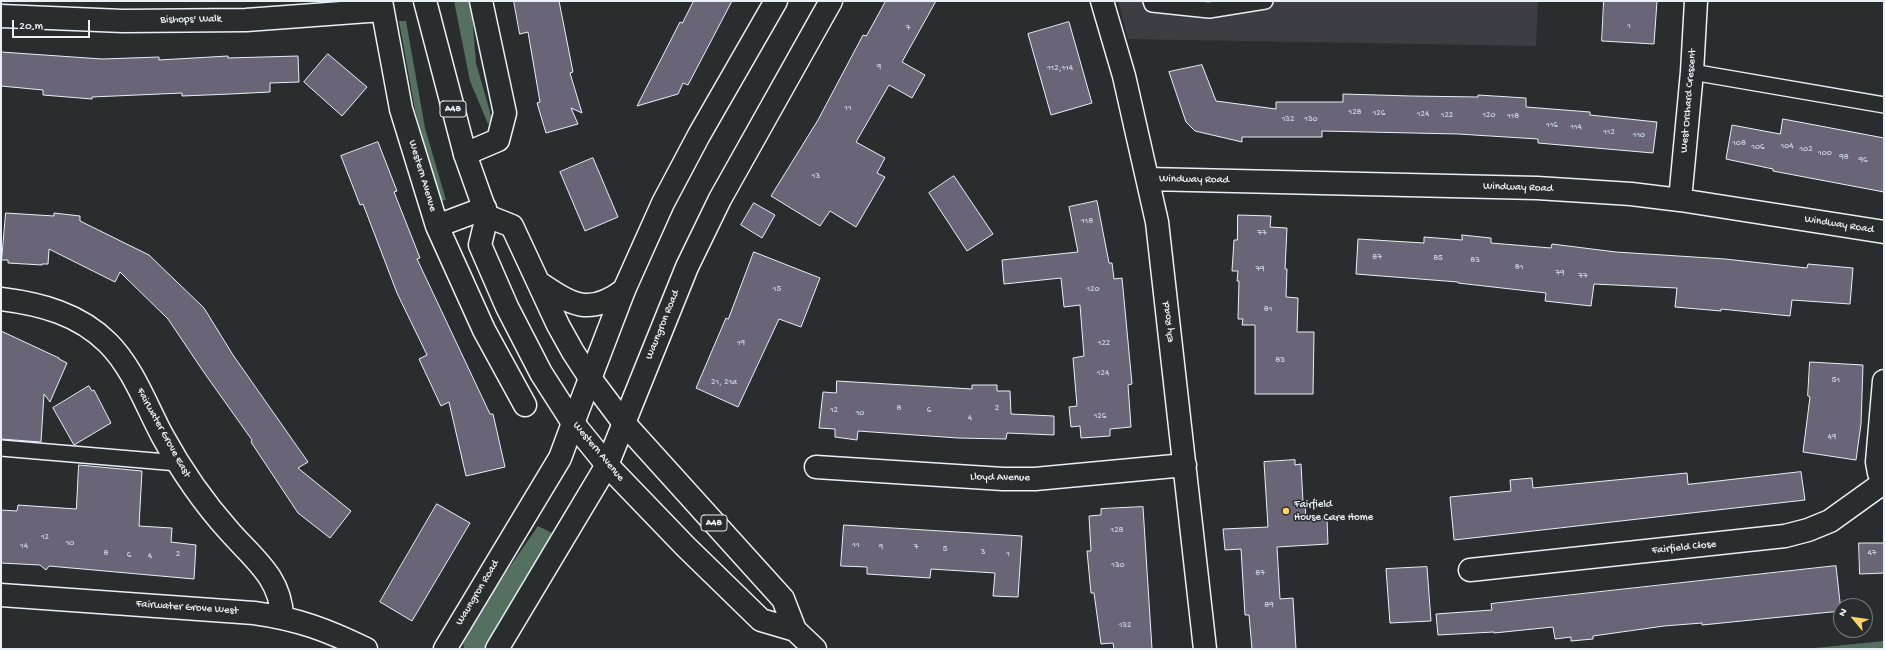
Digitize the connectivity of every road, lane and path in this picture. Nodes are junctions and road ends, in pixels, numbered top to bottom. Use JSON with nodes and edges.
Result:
{"nodes":[{"id":1,"x":425,"y":1,"type":"edge"},
{"id":2,"x":481,"y":1,"type":"edge"},
{"id":3,"x":776,"y":1,"type":"edge"},
{"id":4,"x":832,"y":1,"type":"edge"},
{"id":5,"x":1102,"y":1,"type":"edge"},
{"id":6,"x":1151,"y":1,"type":"edge"},
{"id":7,"x":1265,"y":1,"type":"edge"},
{"id":8,"x":1696,"y":1,"type":"edge"},
{"id":9,"x":381,"y":6,"type":"edge"},
{"id":10,"x":75,"y":10,"type":"edge"},
{"id":11,"x":1,"y":16,"type":"edge"},
{"id":12,"x":1692,"y":72,"type":"junction"},
{"id":13,"x":1884,"y":105,"type":"edge"},
{"id":14,"x":465,"y":154,"type":"junction"},
{"id":15,"x":1148,"y":179,"type":"junction"},
{"id":16,"x":1680,"y":200,"type":"junction"},
{"id":17,"x":486,"y":212,"type":"junction"},
{"id":18,"x":436,"y":226,"type":"junction"},
{"id":19,"x":1884,"y":232,"type":"edge"},
{"id":20,"x":538,"y":282,"type":"junction"},
{"id":21,"x":624,"y":290,"type":"junction"},
{"id":22,"x":1,"y":299,"type":"edge"},
{"id":23,"x":590,"y":378,"type":"junction"},
{"id":24,"x":1884,"y":381,"type":"edge"},
{"id":25,"x":525,"y":405,"type":"dead end"},
{"id":26,"x":623,"y":422,"type":"junction"},
{"id":27,"x":573,"y":423,"type":"junction"},
{"id":28,"x":1,"y":448,"type":"edge"},
{"id":29,"x":178,"y":463,"type":"junction"},
{"id":30,"x":1185,"y":464,"type":"junction"},
{"id":31,"x":607,"y":465,"type":"junction"},
{"id":32,"x":816,"y":467,"type":"dead end"},
{"id":33,"x":1884,"y":483,"type":"edge"},
{"id":34,"x":1470,"y":570,"type":"dead end"},
{"id":35,"x":1,"y":595,"type":"edge"},
{"id":36,"x":282,"y":617,"type":"junction"},
{"id":37,"x":795,"y":630,"type":"junction"},
{"id":38,"x":366,"y":649,"type":"edge"},
{"id":39,"x":445,"y":649,"type":"edge"},
{"id":40,"x":497,"y":649,"type":"edge"},
{"id":41,"x":815,"y":649,"type":"edge"},
{"id":42,"x":1205,"y":649,"type":"edge"}],
"edges":[{"from":1,"to":14,"type":"main road","number":"A48"},
{"from":2,"to":14,"type":"main road"},
{"from":3,"to":21,"type":"main road","name":"Waungron Road"},
{"from":4,"to":26,"type":"main road","name":"Waungron Road"},
{"from":5,"to":15,"type":"main road","name":"Ely Road"},
{"from":6,"to":7,"type":"lane"},
{"from":8,"to":12,"type":"main road","name":"West Orchard Crescent"},
{"from":9,"to":10,"type":"main road","name":"Bishops' Walk"},
{"from":9,"to":18,"type":"main road","name":"Western Avenue"},
{"from":10,"to":11,"type":"main road","name":"Bishops' Walk"},
{"from":12,"to":13,"type":"lane"},
{"from":12,"to":16,"type":"main road","name":"West Orchard Crescent"},
{"from":14,"to":17,"type":"main road","number":"A48"},
{"from":15,"to":16,"type":"main road","name":"Windway Road"},
{"from":15,"to":30,"type":"main road","name":"Ely Road"},
{"from":16,"to":19,"type":"main road","name":"Windway Road"},
{"from":17,"to":18,"type":"main road"},
{"from":17,"to":20,"type":"main road","name":"Western Avenue","number":"A48"},
{"from":17,"to":27,"type":"main road","name":"Western Avenue","number":"A48"},
{"from":18,"to":25,"type":"main road","name":"Western Avenue"},
{"from":20,"to":21,"type":"main road"},
{"from":20,"to":23,"type":"main road","name":"Western Avenue","number":"A48"},
{"from":21,"to":23,"type":"main road","name":"Waungron Road"},
{"from":22,"to":29,"type":"main road","name":"Fairwater Grove East"},
{"from":23,"to":26,"type":"main road","name":"Western Avenue","number":"A48"},
{"from":23,"to":27,"type":"main road","name":"Waungron Road"},
{"from":24,"to":33,"type":"main road"},
{"from":26,"to":31,"type":"main road","name":"Waungron Road"},
{"from":26,"to":37,"type":"main road","name":"Western Avenue","number":"A48"},
{"from":27,"to":31,"type":"main road","name":"Western Avenue","number":"A48"},
{"from":27,"to":39,"type":"main road","name":"Waungron Road"},
{"from":28,"to":29,"type":"lane"},
{"from":29,"to":36,"type":"main road","name":"Fairwater Grove East"},
{"from":30,"to":32,"type":"main road","name":"Lloyd Avenue"},
{"from":30,"to":42,"type":"main road","name":"Ely Road"},
{"from":31,"to":37,"type":"main road","name":"Western Avenue","number":"A48"},
{"from":31,"to":40,"type":"main road","name":"Waungron Road"},
{"from":33,"to":34,"type":"main road","name":"Fairfield Close"},
{"from":35,"to":36,"type":"main road","name":"Fairwater Grove West"},
{"from":36,"to":38,"type":"main road","name":"Fairwater Grove West"},
{"from":37,"to":41,"type":"main road","name":"Western Avenue","number":"A48"}]}
